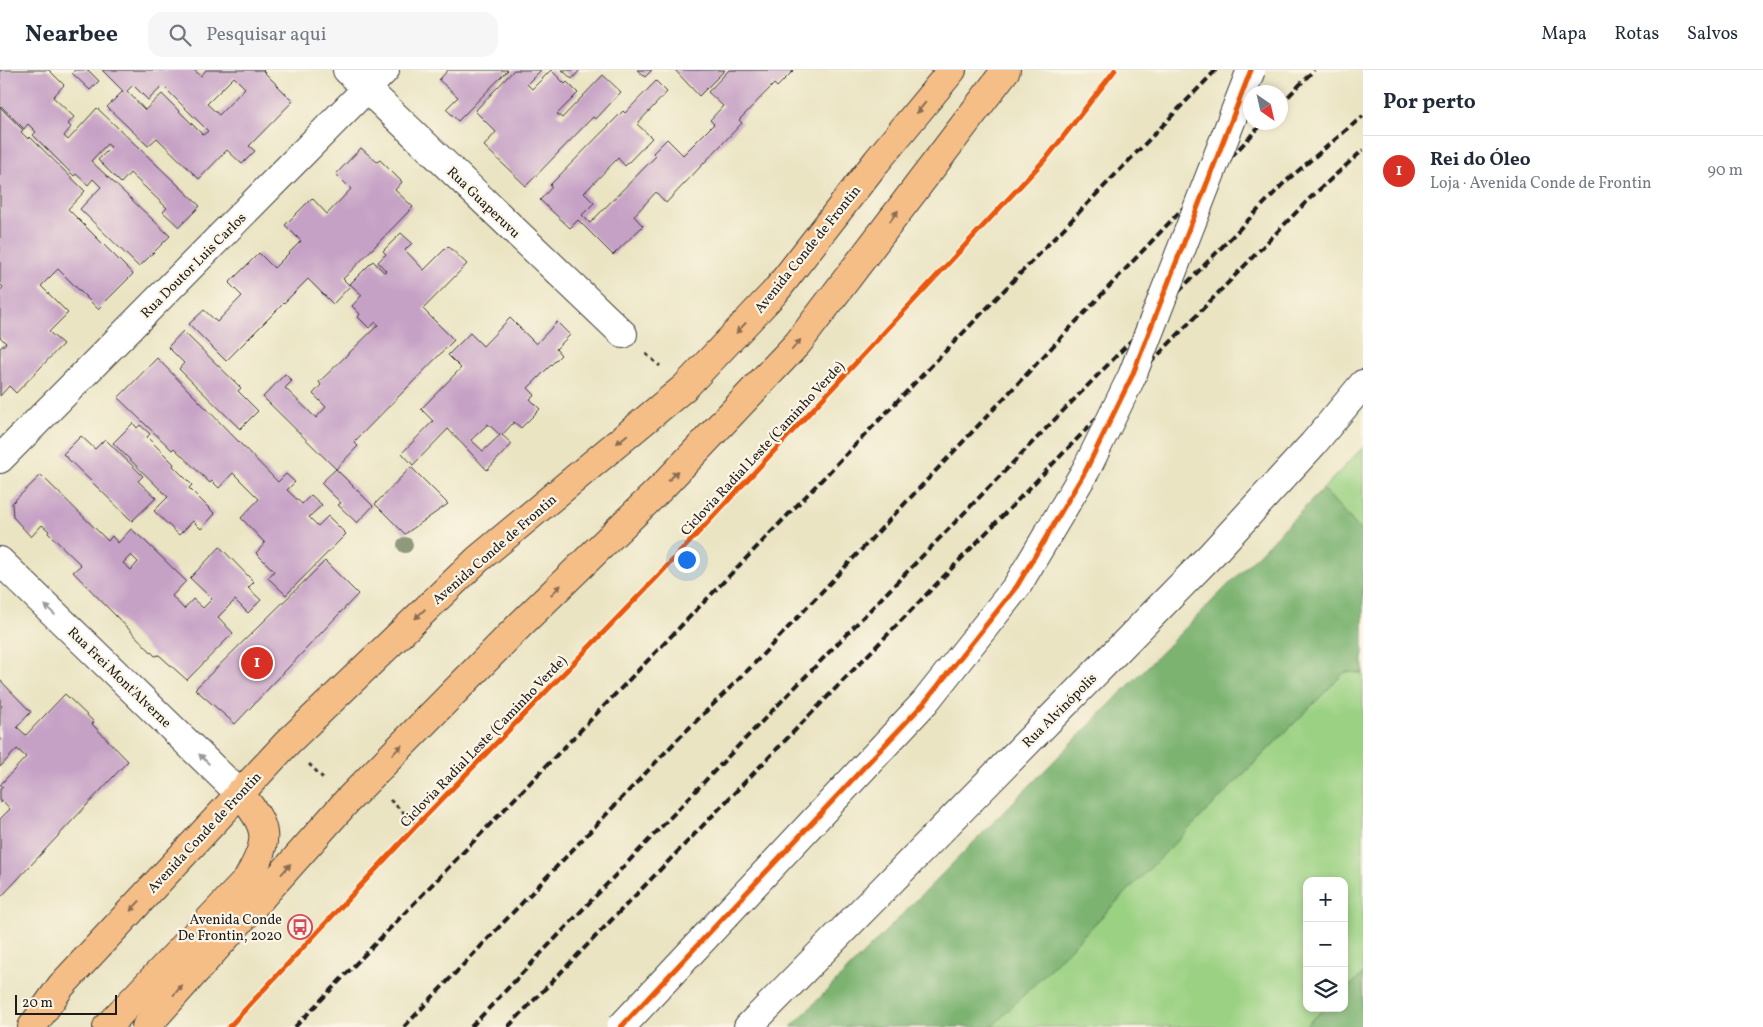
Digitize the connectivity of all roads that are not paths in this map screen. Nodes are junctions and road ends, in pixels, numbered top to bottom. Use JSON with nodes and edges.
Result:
{"nodes":[{"id":1,"x":346,"y":70,"type":"edge"},
{"id":2,"x":385,"y":70,"type":"edge"},
{"id":3,"x":952,"y":70,"type":"edge"},
{"id":4,"x":1006,"y":70,"type":"edge"},
{"id":5,"x":1251,"y":70,"type":"edge"},
{"id":6,"x":366,"y":89,"type":"junction"},
{"id":7,"x":622,"y":334,"type":"road end"},
{"id":8,"x":1363,"y":384,"type":"edge"},
{"id":9,"x":0,"y":459,"type":"edge"},
{"id":10,"x":0,"y":561,"type":"edge"},
{"id":11,"x":239,"y":793,"type":"junction"},
{"id":12,"x":32,"y":1027,"type":"edge"},
{"id":13,"x":107,"y":1027,"type":"edge"},
{"id":14,"x":146,"y":1027,"type":"edge"},
{"id":15,"x":621,"y":1027,"type":"edge"},
{"id":16,"x":748,"y":1027,"type":"edge"}],
"edges":[{"from":1,"to":6,"type":"street","name":"Rua Guaperuvu"},
{"from":2,"to":6,"type":"street","name":"Rua Doutor Luis Carlos"},
{"from":3,"to":11,"type":"highway","name":"Avenida Conde de Frontin","one_way":true},
{"from":14,"to":4,"type":"highway","one_way":true},
{"from":5,"to":15,"type":"street","bridge":true},
{"from":6,"to":7,"type":"street","name":"Rua Guaperuvu"},
{"from":6,"to":9,"type":"street","name":"Rua Doutor Luis Carlos"},
{"from":8,"to":16,"type":"street","name":"Rua Alvinópolis"},
{"from":11,"to":10,"type":"street","name":"Rua Frei Mont'Alverne","one_way":true},
{"from":11,"to":12,"type":"highway","name":"Avenida Conde de Frontin","one_way":true},
{"from":11,"to":13,"type":"highway"}]}
